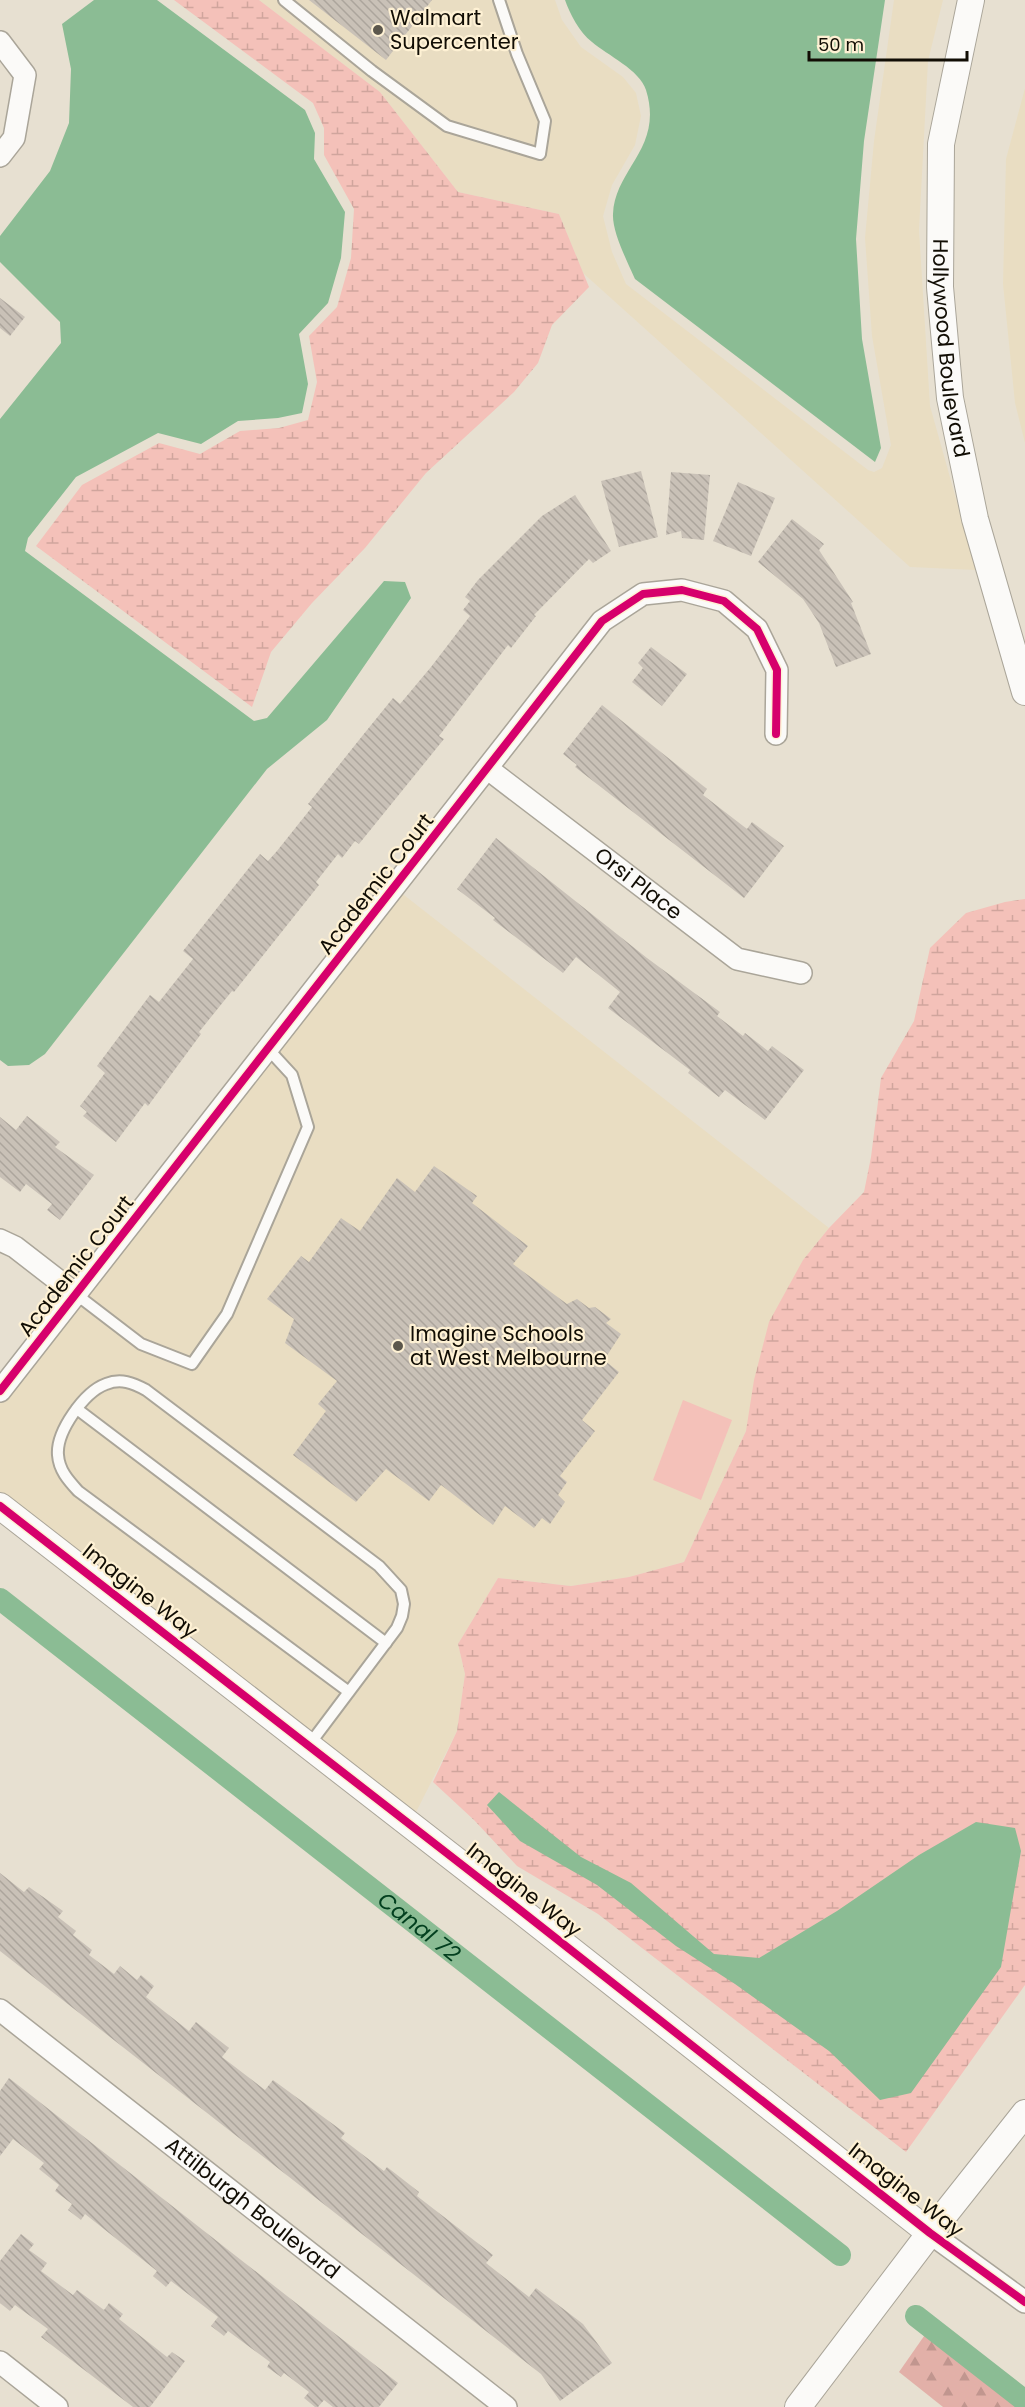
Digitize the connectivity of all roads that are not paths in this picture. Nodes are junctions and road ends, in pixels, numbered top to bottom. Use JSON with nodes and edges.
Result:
{"nodes":[{"id":1,"x":284,"y":0,"type":"edge"},
{"id":2,"x":499,"y":0,"type":"edge"},
{"id":3,"x":971,"y":0,"type":"edge"},
{"id":4,"x":0,"y":42,"type":"edge"},
{"id":5,"x":0,"y":156,"type":"edge"},
{"id":6,"x":1025,"y":692,"type":"edge"},
{"id":7,"x":776,"y":734,"type":"dead end"},
{"id":8,"x":488,"y":769,"type":"junction"},
{"id":9,"x":801,"y":973,"type":"dead end"},
{"id":10,"x":269,"y":1050,"type":"junction"},
{"id":11,"x":0,"y":1240,"type":"edge"},
{"id":12,"x":77,"y":1295,"type":"junction"},
{"id":13,"x":0,"y":1391,"type":"edge"},
{"id":14,"x":77,"y":1409,"type":"junction"},
{"id":15,"x":0,"y":1506,"type":"edge"},
{"id":16,"x":386,"y":1643,"type":"junction"},
{"id":17,"x":349,"y":1692,"type":"junction"},
{"id":18,"x":309,"y":1746,"type":"junction"},
{"id":19,"x":0,"y":2010,"type":"edge"},
{"id":20,"x":1025,"y":2113,"type":"edge"},
{"id":21,"x":930,"y":2233,"type":"junction"},
{"id":22,"x":1025,"y":2302,"type":"edge"},
{"id":23,"x":0,"y":2362,"type":"edge"},
{"id":24,"x":57,"y":2407,"type":"edge"},
{"id":25,"x":506,"y":2407,"type":"edge"},
{"id":26,"x":798,"y":2407,"type":"edge"}],
"edges":[{"from":1,"to":2,"type":"lane"},
{"from":3,"to":6,"type":"street","name":"Hollywood Boulevard"},
{"from":4,"to":5,"type":"street"},
{"from":7,"to":8,"type":"street","name":"Academic Court"},
{"from":8,"to":9,"type":"street","name":"Orsi Place"},
{"from":8,"to":10,"type":"street","name":"Academic Court"},
{"from":10,"to":12,"type":"street","name":"Academic Court"},
{"from":10,"to":12,"type":"lane"},
{"from":11,"to":12,"type":"street"},
{"from":12,"to":13,"type":"street","name":"Academic Court"},
{"from":14,"to":16,"type":"lane"},
{"from":14,"to":16,"type":"lane"},
{"from":14,"to":17,"type":"lane"},
{"from":15,"to":18,"type":"street","name":"Imagine Way"},
{"from":16,"to":17,"type":"lane"},
{"from":17,"to":18,"type":"lane"},
{"from":18,"to":21,"type":"street","name":"Imagine Way"},
{"from":19,"to":25,"type":"street","name":"Attilburgh Boulevard"},
{"from":20,"to":21,"type":"street"},
{"from":21,"to":22,"type":"street","name":"Imagine Way"},
{"from":21,"to":26,"type":"street"},
{"from":23,"to":24,"type":"street"}]}
